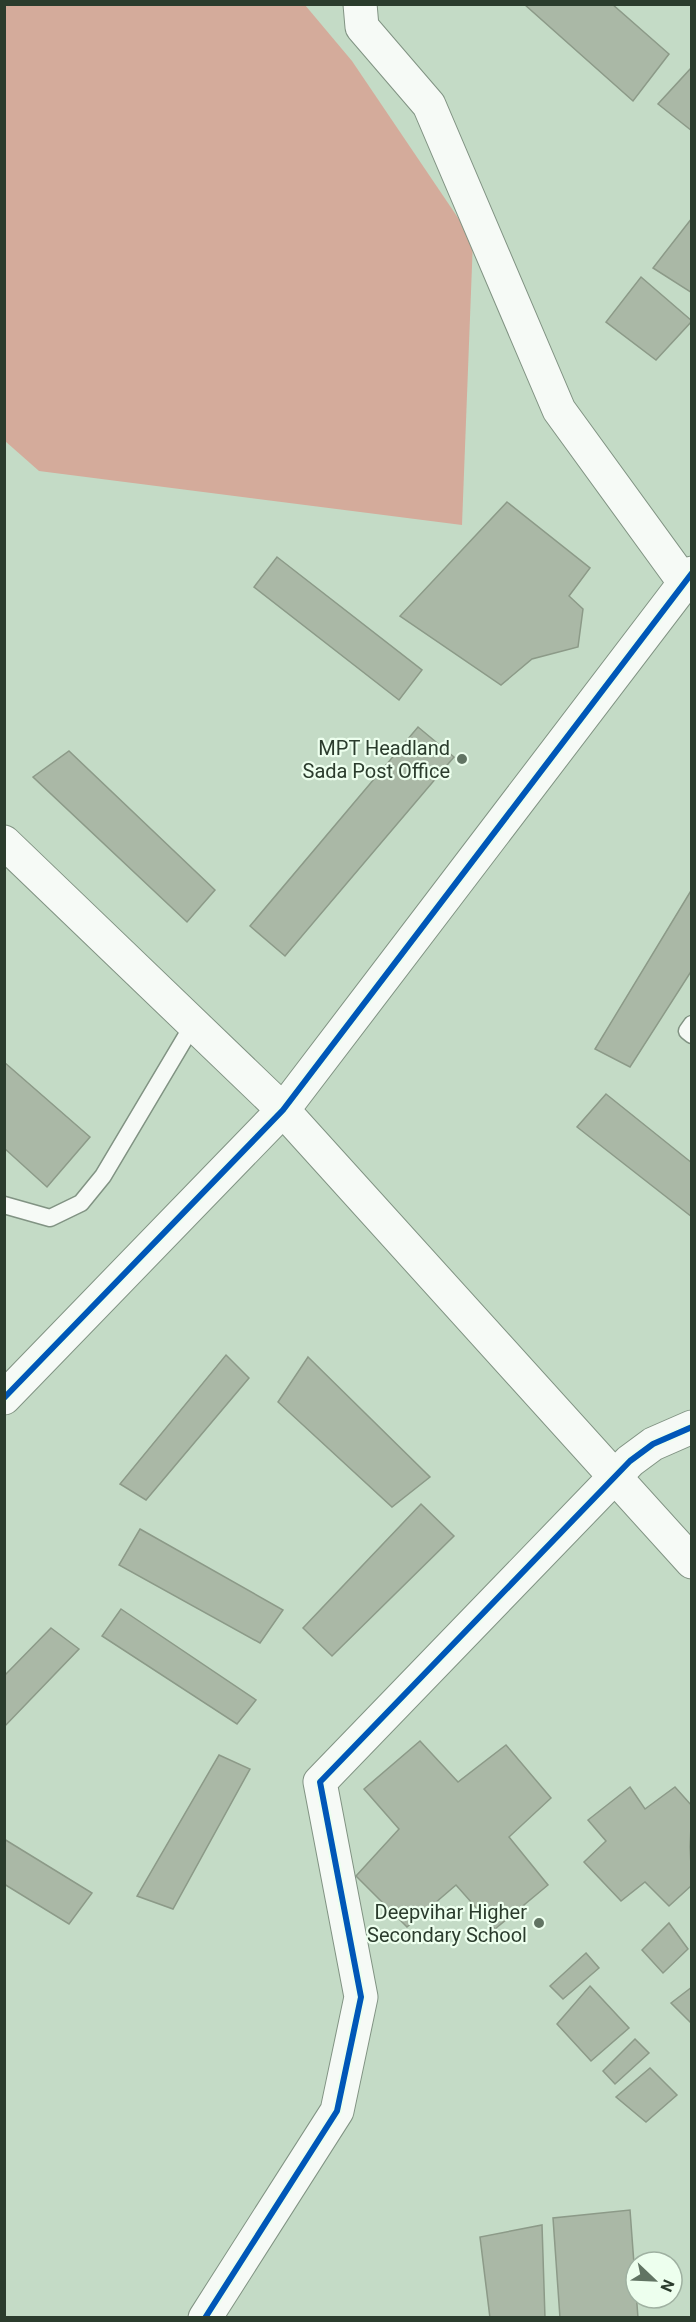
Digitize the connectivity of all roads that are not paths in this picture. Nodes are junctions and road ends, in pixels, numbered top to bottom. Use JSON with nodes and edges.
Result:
{"nodes":[{"id":1,"x":360,"y":4,"type":"edge"},
{"id":2,"x":688,"y":578,"type":"edge"},
{"id":3,"x":4,"y":842,"type":"edge"},
{"id":4,"x":194,"y":1023,"type":"junction"},
{"id":5,"x":692,"y":1024,"type":"edge"},
{"id":6,"x":692,"y":1035,"type":"edge"},
{"id":7,"x":283,"y":1110,"type":"junction"},
{"id":8,"x":4,"y":1205,"type":"edge"},
{"id":9,"x":4,"y":1398,"type":"edge"},
{"id":10,"x":692,"y":1427,"type":"edge"},
{"id":11,"x":615,"y":1478,"type":"junction"},
{"id":12,"x":692,"y":1562,"type":"edge"},
{"id":13,"x":205,"y":2318,"type":"edge"}],
"edges":[{"from":1,"to":2,"type":"street"},
{"from":2,"to":7,"type":"street"},
{"from":3,"to":4,"type":"street"},
{"from":4,"to":7,"type":"street"},
{"from":4,"to":8,"type":"lane"},
{"from":5,"to":6,"type":"lane"},
{"from":7,"to":9,"type":"street"},
{"from":7,"to":11,"type":"street"},
{"from":10,"to":11,"type":"street"},
{"from":11,"to":12,"type":"street"},
{"from":11,"to":13,"type":"street"}]}
